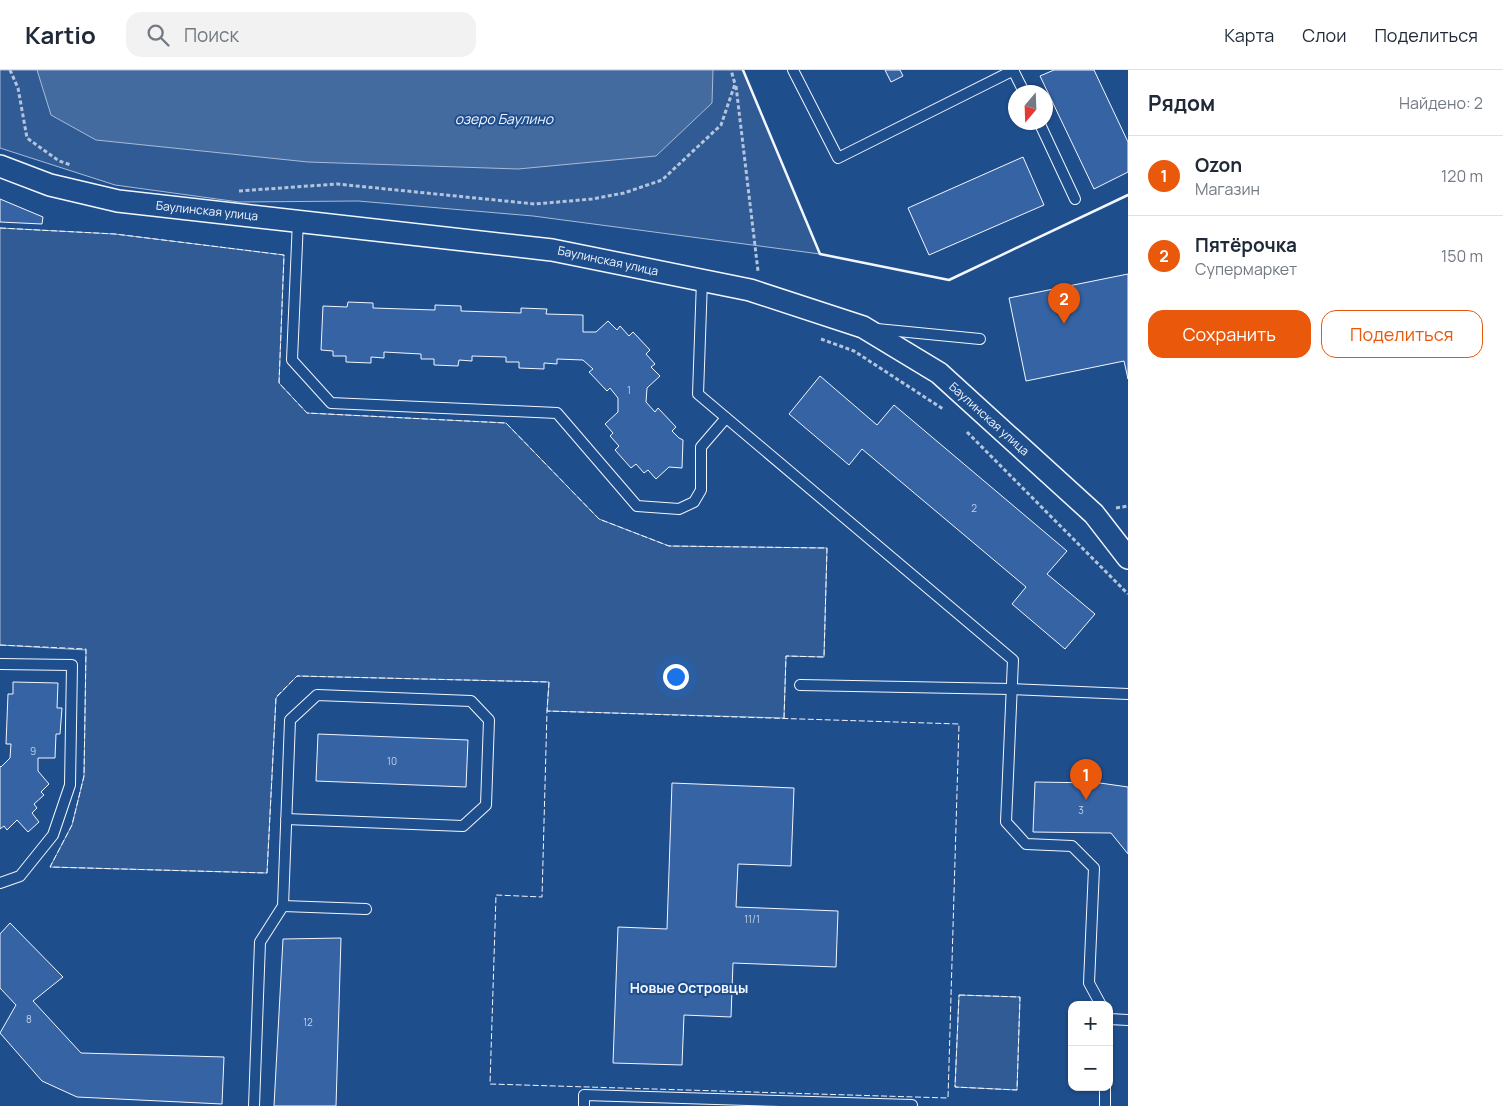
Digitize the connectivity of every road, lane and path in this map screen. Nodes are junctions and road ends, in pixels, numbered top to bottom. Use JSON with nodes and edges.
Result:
{"nodes":[{"id":1,"x":10,"y":70,"type":"edge"},
{"id":2,"x":731,"y":70,"type":"edge"},
{"id":3,"x":794,"y":70,"type":"edge"},
{"id":4,"x":1014,"y":70,"type":"edge"},
{"id":5,"x":736,"y":84,"type":"junction"},
{"id":6,"x":1021,"y":85,"type":"edge"},
{"id":7,"x":1043,"y":130,"type":"edge"},
{"id":8,"x":0,"y":166,"type":"edge"},
{"id":9,"x":78,"y":168,"type":"dead end"},
{"id":10,"x":239,"y":191,"type":"dead end"},
{"id":11,"x":1076,"y":199,"type":"dead end"},
{"id":12,"x":298,"y":220,"type":"junction"},
{"id":13,"x":759,"y":274,"type":"dead end"},
{"id":14,"x":702,"y":280,"type":"junction"},
{"id":15,"x":863,"y":327,"type":"junction"},
{"id":16,"x":819,"y":338,"type":"dead end"},
{"id":17,"x":980,"y":339,"type":"dead end"},
{"id":18,"x":948,"y":413,"type":"dead end"},
{"id":19,"x":726,"y":418,"type":"junction"},
{"id":20,"x":962,"y":426,"type":"dead end"},
{"id":21,"x":1128,"y":558,"type":"edge"},
{"id":22,"x":1128,"y":594,"type":"edge"},
{"id":23,"x":0,"y":664,"type":"edge"},
{"id":24,"x":800,"y":685,"type":"dead end"},
{"id":25,"x":1011,"y":689,"type":"junction"},
{"id":26,"x":1128,"y":694,"type":"edge"},
{"id":27,"x":286,"y":819,"type":"junction"},
{"id":28,"x":0,"y":883,"type":"edge"},
{"id":29,"x":283,"y":906,"type":"junction"},
{"id":30,"x":366,"y":909,"type":"dead end"},
{"id":31,"x":1098,"y":1001,"type":"edge"},
{"id":32,"x":1113,"y":1019,"type":"edge"},
{"id":33,"x":1128,"y":1020,"type":"edge"},
{"id":34,"x":1105,"y":1091,"type":"edge"},
{"id":35,"x":254,"y":1106,"type":"edge"},
{"id":36,"x":584,"y":1106,"type":"edge"},
{"id":37,"x":912,"y":1106,"type":"edge"},
{"id":38,"x":1104,"y":1106,"type":"edge"}],
"edges":[{"from":1,"to":9,"type":"path"},
{"from":2,"to":5,"type":"path"},
{"from":3,"to":4,"type":"lane"},
{"from":4,"to":6,"type":"lane"},
{"from":5,"to":10,"type":"path"},
{"from":5,"to":13,"type":"path"},
{"from":7,"to":11,"type":"lane"},
{"from":8,"to":12,"type":"street","name":"Баулинская улица"},
{"from":12,"to":14,"type":"street","name":"Баулинская улица"},
{"from":12,"to":19,"type":"lane"},
{"from":14,"to":15,"type":"street","name":"Баулинская улица"},
{"from":14,"to":19,"type":"lane"},
{"from":15,"to":17,"type":"lane"},
{"from":15,"to":21,"type":"street","name":"Баулинская улица"},
{"from":16,"to":18,"type":"path"},
{"from":19,"to":25,"type":"lane"},
{"from":20,"to":22,"type":"path"},
{"from":23,"to":28,"type":"lane"},
{"from":24,"to":25,"type":"lane"},
{"from":25,"to":26,"type":"lane"},
{"from":25,"to":31,"type":"lane"},
{"from":27,"to":27,"type":"lane"},
{"from":27,"to":29,"type":"lane"},
{"from":29,"to":30,"type":"lane"},
{"from":29,"to":35,"type":"lane"},
{"from":32,"to":33,"type":"lane"},
{"from":34,"to":38,"type":"lane"},
{"from":36,"to":37,"type":"lane"}]}
